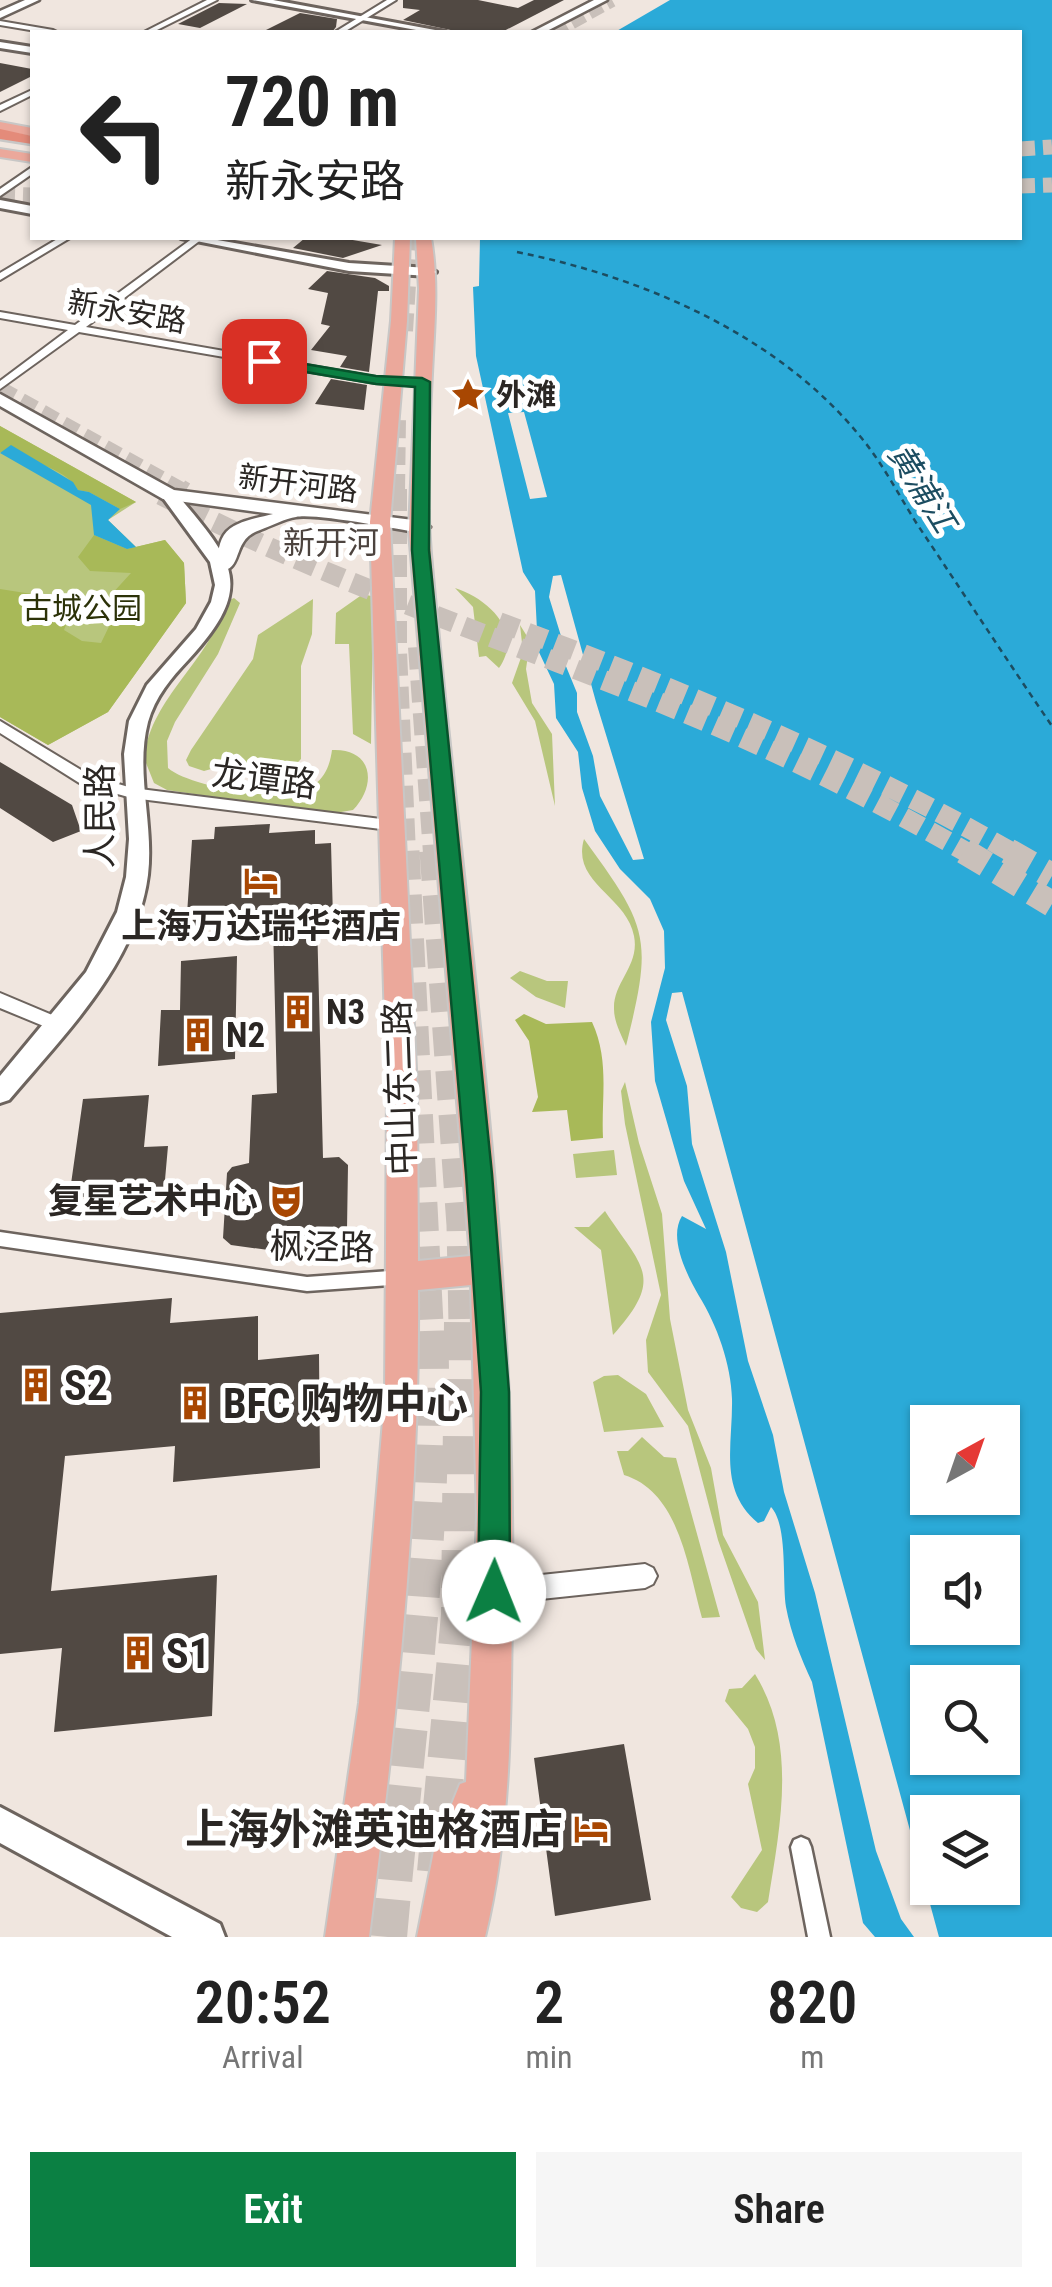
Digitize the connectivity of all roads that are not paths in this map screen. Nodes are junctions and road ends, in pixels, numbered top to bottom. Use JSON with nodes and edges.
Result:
{"nodes":[{"id":1,"x":18,"y":0,"type":"edge"},
{"id":2,"x":34,"y":0,"type":"edge"},
{"id":3,"x":213,"y":0,"type":"edge"},
{"id":4,"x":257,"y":0,"type":"edge"},
{"id":5,"x":392,"y":0,"type":"edge"},
{"id":6,"x":598,"y":0,"type":"edge"},
{"id":7,"x":0,"y":11,"type":"edge"},
{"id":8,"x":362,"y":19,"type":"junction"},
{"id":9,"x":0,"y":23,"type":"edge"},
{"id":10,"x":41,"y":30,"type":"edge"},
{"id":11,"x":152,"y":30,"type":"edge"},
{"id":12,"x":343,"y":30,"type":"edge"},
{"id":13,"x":429,"y":30,"type":"edge"},
{"id":14,"x":532,"y":30,"type":"edge"},
{"id":15,"x":541,"y":30,"type":"edge"},
{"id":16,"x":0,"y":45,"type":"edge"},
{"id":17,"x":30,"y":50,"type":"edge"},
{"id":18,"x":30,"y":93,"type":"edge"},
{"id":19,"x":0,"y":108,"type":"edge"},
{"id":20,"x":0,"y":139,"type":"edge"},
{"id":21,"x":30,"y":145,"type":"edge"},
{"id":22,"x":30,"y":172,"type":"edge"},
{"id":23,"x":0,"y":194,"type":"edge"},
{"id":24,"x":0,"y":204,"type":"edge"},
{"id":25,"x":30,"y":210,"type":"edge"},
{"id":26,"x":62,"y":240,"type":"edge"},
{"id":27,"x":190,"y":240,"type":"edge"},
{"id":28,"x":202,"y":240,"type":"edge"},
{"id":29,"x":402,"y":240,"type":"edge"},
{"id":30,"x":424,"y":240,"type":"edge"},
{"id":31,"x":401,"y":272,"type":"junction"},
{"id":32,"x":429,"y":272,"type":"junction"},
{"id":33,"x":0,"y":277,"type":"edge"},
{"id":34,"x":0,"y":315,"type":"edge"},
{"id":35,"x":80,"y":329,"type":"junction"},
{"id":36,"x":392,"y":382,"type":"junction"},
{"id":37,"x":422,"y":382,"type":"junction"},
{"id":38,"x":0,"y":386,"type":"edge"},
{"id":39,"x":4,"y":406,"type":"edge"},
{"id":40,"x":169,"y":495,"type":"junction"},
{"id":41,"x":296,"y":512,"type":"junction"},
{"id":42,"x":380,"y":522,"type":"junction"},
{"id":43,"x":421,"y":527,"type":"junction"},
{"id":44,"x":220,"y":566,"type":"junction"},
{"id":45,"x":0,"y":726,"type":"edge"},
{"id":46,"x":132,"y":792,"type":"junction"},
{"id":47,"x":388,"y":825,"type":"junction"},
{"id":48,"x":0,"y":1000,"type":"edge"},
{"id":49,"x":58,"y":1025,"type":"junction"},
{"id":50,"x":0,"y":1093,"type":"edge"},
{"id":51,"x":0,"y":1239,"type":"edge"},
{"id":52,"x":486,"y":1269,"type":"junction"},
{"id":53,"x":404,"y":1277,"type":"junction"},
{"id":54,"x":644,"y":1576,"type":"dead end"},
{"id":55,"x":494,"y":1592,"type":"junction"},
{"id":56,"x":487,"y":1772,"type":"junction"},
{"id":57,"x":0,"y":1824,"type":"edge"},
{"id":58,"x":801,"y":1847,"type":"dead end"},
{"id":59,"x":436,"y":1873,"type":"tunnel mouth"},
{"id":60,"x":207,"y":1937,"type":"edge"},
{"id":61,"x":347,"y":1937,"type":"edge"},
{"id":62,"x":438,"y":1937,"type":"edge"},
{"id":63,"x":463,"y":1937,"type":"edge"},
{"id":64,"x":819,"y":1937,"type":"edge"}],
"edges":[{"from":1,"to":7,"type":"main road"},
{"from":2,"to":7,"type":"main road"},
{"from":3,"to":11,"type":"street"},
{"from":4,"to":8,"type":"street"},
{"from":5,"to":8,"type":"street"},
{"from":6,"to":14,"type":"main road"},
{"from":6,"to":15,"type":"main road"},
{"from":8,"to":12,"type":"street"},
{"from":8,"to":13,"type":"street"},
{"from":9,"to":10,"type":"street"},
{"from":16,"to":17,"type":"street"},
{"from":18,"to":19,"type":"street"},
{"from":20,"to":21,"type":"highway"},
{"from":22,"to":23,"type":"street"},
{"from":24,"to":25,"type":"street"},
{"from":26,"to":33,"type":"street"},
{"from":27,"to":35,"type":"street"},
{"from":28,"to":31,"type":"street"},
{"from":29,"to":31,"type":"main road","name":"中山东二路"},
{"from":30,"to":32,"type":"main road","name":"中山东二路"},
{"from":31,"to":32,"type":"street"},
{"from":31,"to":36,"type":"main road","name":"中山东二路"},
{"from":32,"to":37,"type":"main road","name":"中山东二路"},
{"from":34,"to":35,"type":"street","name":"新永安路"},
{"from":35,"to":36,"type":"street","name":"新永安路"},
{"from":35,"to":38,"type":"street"},
{"from":36,"to":37,"type":"street","name":"新永安路"},
{"from":36,"to":42,"type":"main road","name":"中山东二路"},
{"from":37,"to":43,"type":"main road","name":"中山东二路"},
{"from":39,"to":40,"type":"main road"},
{"from":40,"to":41,"type":"main road","name":"新开河路"},
{"from":40,"to":44,"type":"street"},
{"from":41,"to":42,"type":"main road","name":"新开河路"},
{"from":41,"to":44,"type":"main road"},
{"from":42,"to":43,"type":"main road","name":"新开河路"},
{"from":42,"to":47,"type":"main road","name":"中山东二路"},
{"from":43,"to":52,"type":"main road","name":"中山东二路"},
{"from":44,"to":46,"type":"street","name":"人民路"},
{"from":45,"to":46,"type":"street","name":"龙谭路"},
{"from":46,"to":47,"type":"street","name":"龙谭路"},
{"from":46,"to":49,"type":"street","name":"人民路"},
{"from":47,"to":53,"type":"main road","name":"中山东二路"},
{"from":48,"to":49,"type":"street"},
{"from":49,"to":50,"type":"street","name":"人民路"},
{"from":51,"to":53,"type":"street","name":"枫泾路"},
{"from":52,"to":53,"type":"main road"},
{"from":52,"to":55,"type":"main road","name":"中山东二路"},
{"from":53,"to":61,"type":"main road","name":"中山东二路"},
{"from":54,"to":55,"type":"street"},
{"from":55,"to":56,"type":"main road","name":"中山东二路"},
{"from":56,"to":62,"type":"main road"},
{"from":56,"to":63,"type":"main road","name":"中山东二路"},
{"from":57,"to":60,"type":"street"},
{"from":58,"to":64,"type":"street"},
{"from":59,"to":62,"type":"main road"}]}
